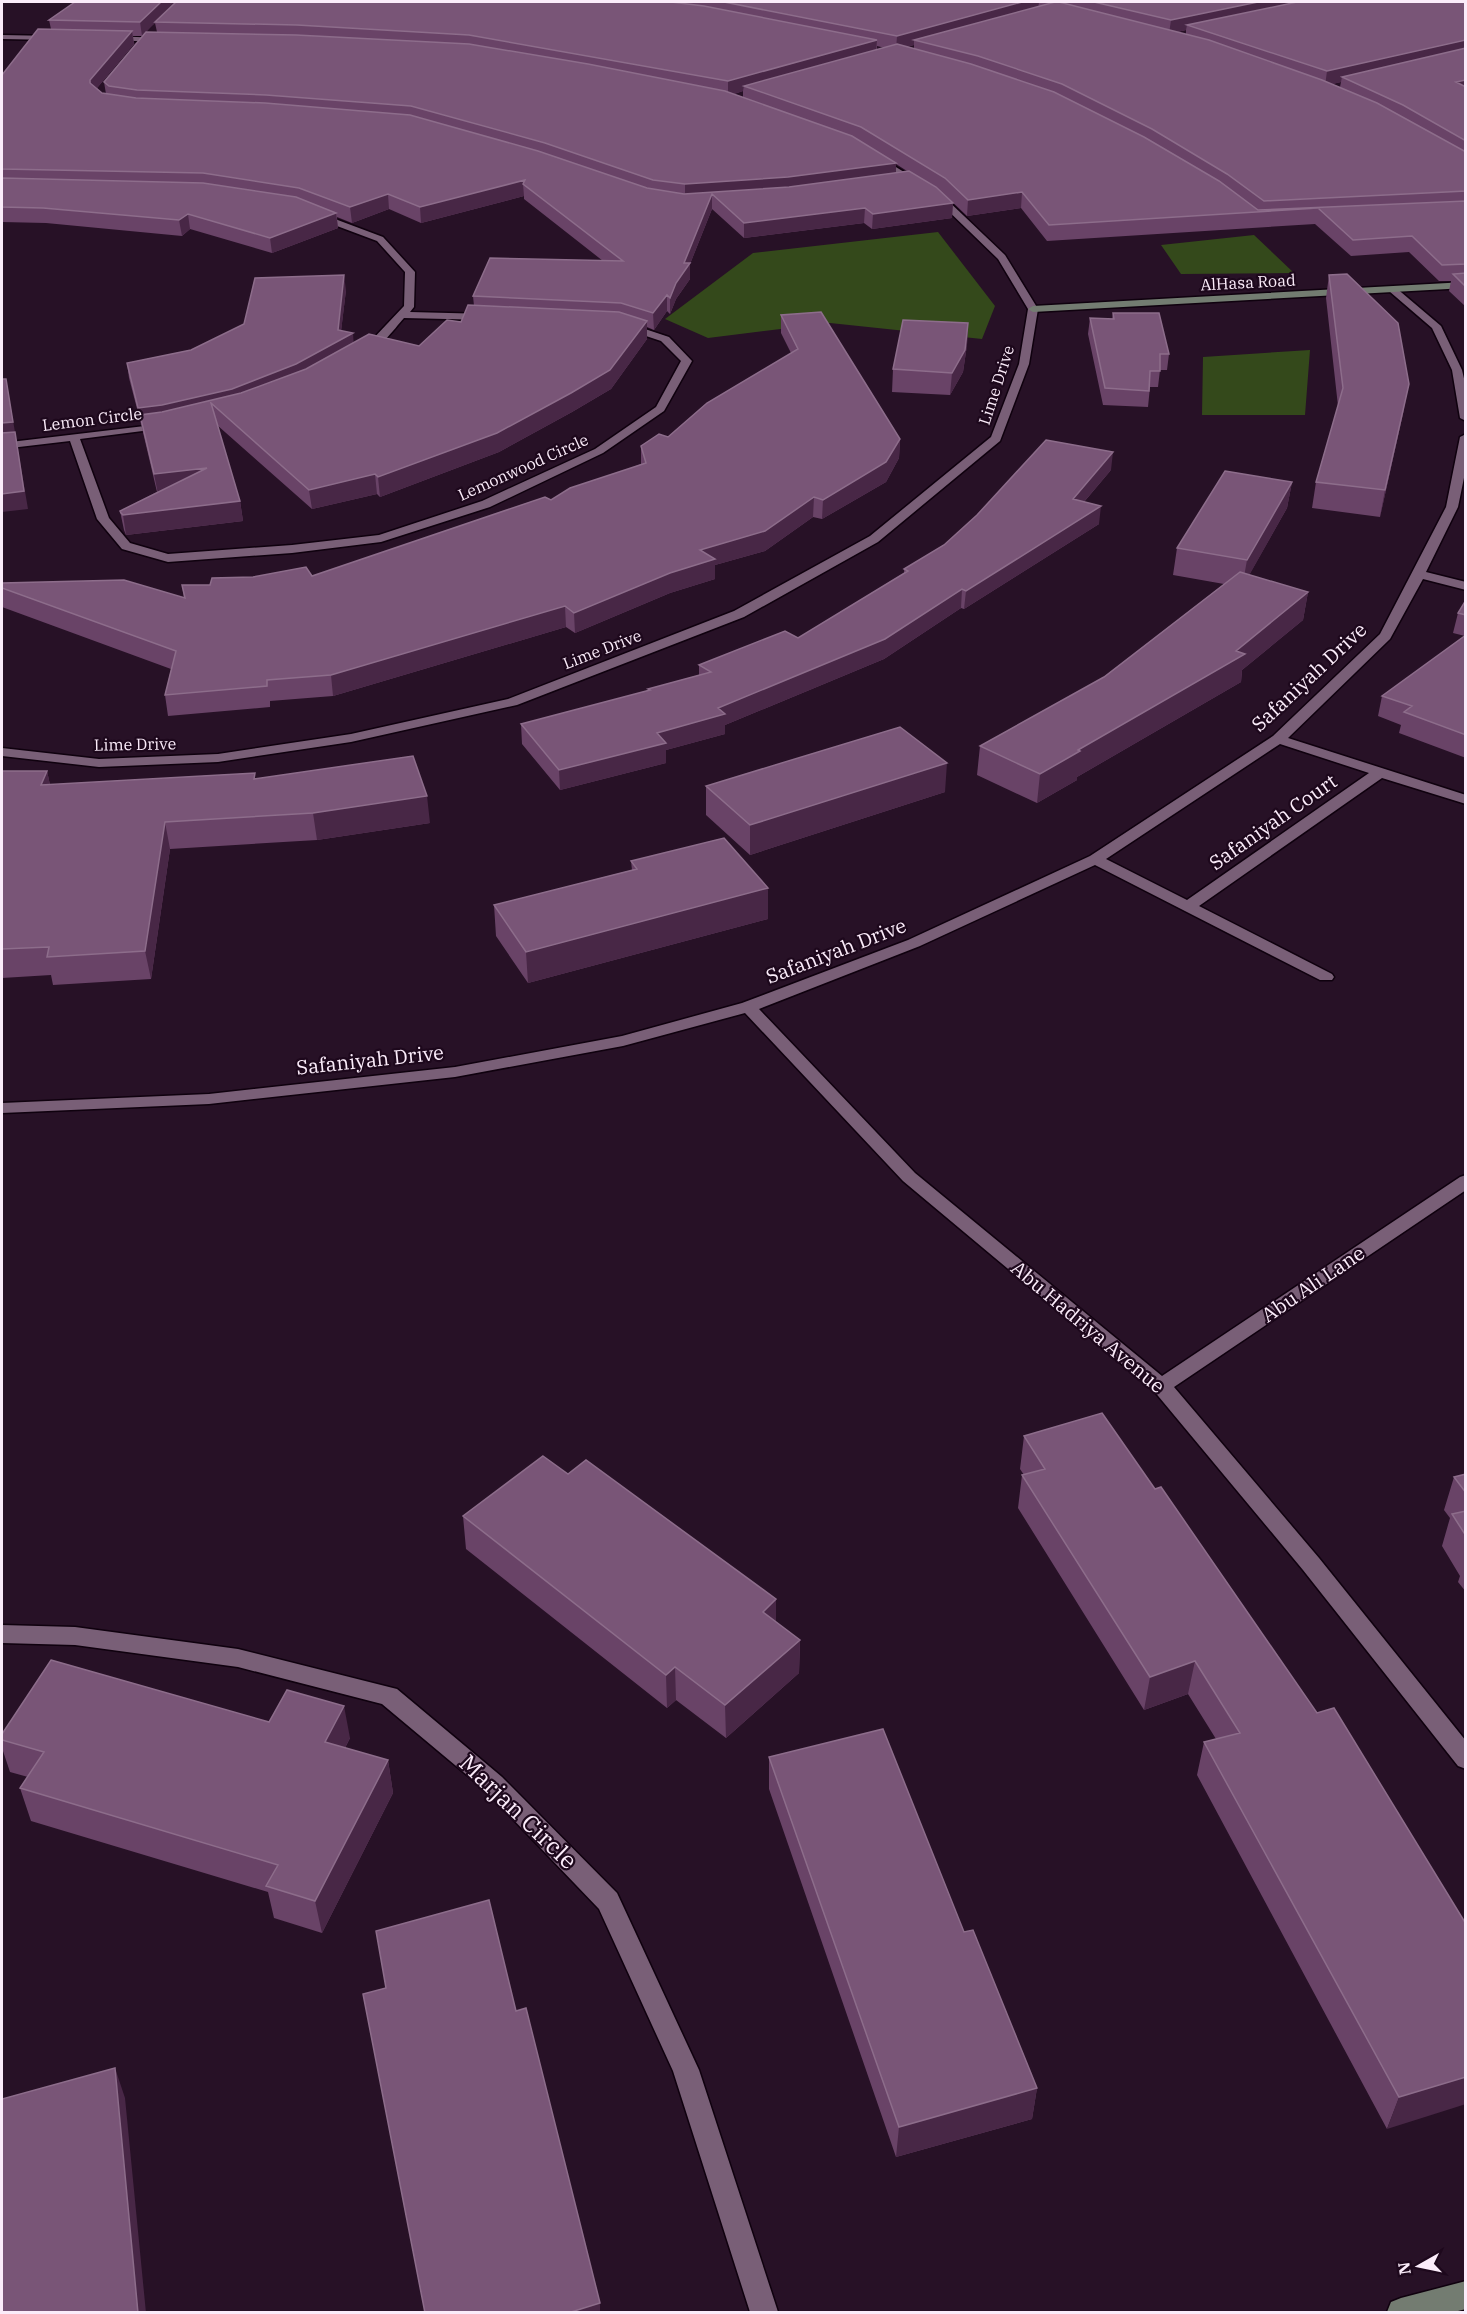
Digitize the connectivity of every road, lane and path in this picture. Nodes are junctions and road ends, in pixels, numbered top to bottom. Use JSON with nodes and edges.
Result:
{"nodes":[{"id":1,"x":2,"y":37,"type":"edge"},
{"id":2,"x":62,"y":38,"type":"edge"},
{"id":3,"x":98,"y":38,"type":"edge"},
{"id":4,"x":181,"y":40,"type":"edge"},
{"id":5,"x":865,"y":152,"type":"edge"},
{"id":6,"x":310,"y":212,"type":"edge"},
{"id":7,"x":1466,"y":285,"type":"edge"},
{"id":8,"x":1392,"y":289,"type":"junction"},
{"id":9,"x":1033,"y":309,"type":"junction"},
{"id":10,"x":405,"y":311,"type":"junction"},
{"id":11,"x":496,"y":318,"type":"edge"},
{"id":12,"x":610,"y":323,"type":"edge"},
{"id":13,"x":354,"y":355,"type":"edge"},
{"id":14,"x":1466,"y":418,"type":"edge"},
{"id":15,"x":176,"y":423,"type":"edge"},
{"id":16,"x":74,"y":437,"type":"junction"},
{"id":17,"x":1466,"y":437,"type":"edge"},
{"id":18,"x":2,"y":446,"type":"edge"},
{"id":19,"x":1419,"y":574,"type":"junction"},
{"id":20,"x":1466,"y":586,"type":"edge"},
{"id":21,"x":1278,"y":739,"type":"junction"},
{"id":22,"x":2,"y":752,"type":"edge"},
{"id":23,"x":1382,"y":772,"type":"junction"},
{"id":24,"x":1466,"y":800,"type":"edge"},
{"id":25,"x":1095,"y":859,"type":"junction"},
{"id":26,"x":1188,"y":906,"type":"junction"},
{"id":27,"x":1326,"y":977,"type":"dead end"},
{"id":28,"x":748,"y":1008,"type":"junction"},
{"id":29,"x":2,"y":1108,"type":"edge"},
{"id":30,"x":1466,"y":1181,"type":"edge"},
{"id":31,"x":1161,"y":1386,"type":"junction"},
{"id":32,"x":2,"y":1634,"type":"edge"},
{"id":33,"x":1466,"y":1759,"type":"edge"},
{"id":34,"x":1466,"y":2295,"type":"edge"},
{"id":35,"x":764,"y":2313,"type":"edge"},
{"id":36,"x":1401,"y":2313,"type":"edge"}],
"edges":[{"from":1,"to":2,"type":"street"},
{"from":3,"to":4,"type":"street"},
{"from":5,"to":9,"type":"street"},
{"from":6,"to":10,"type":"street"},
{"from":7,"to":8,"type":"main road","name":"AlHasa Road"},
{"from":8,"to":9,"type":"main road","name":"AlHasa Road"},
{"from":8,"to":14,"type":"street"},
{"from":9,"to":22,"type":"street","name":"Lime Drive"},
{"from":10,"to":11,"type":"street"},
{"from":10,"to":13,"type":"street"},
{"from":12,"to":16,"type":"street","name":"Lemonwood Circle"},
{"from":15,"to":16,"type":"street","name":"Lemon Circle"},
{"from":16,"to":18,"type":"street","name":"Lemon Circle"},
{"from":17,"to":19,"type":"street","name":"Safaniyah Drive"},
{"from":19,"to":20,"type":"street"},
{"from":19,"to":21,"type":"street","name":"Safaniyah Drive"},
{"from":21,"to":23,"type":"street","name":"Safaniyah Court"},
{"from":21,"to":25,"type":"street","name":"Safaniyah Drive"},
{"from":23,"to":24,"type":"street","name":"Safaniyah Court"},
{"from":23,"to":26,"type":"street","name":"Safaniyah Court"},
{"from":25,"to":26,"type":"street"},
{"from":25,"to":28,"type":"street","name":"Safaniyah Drive"},
{"from":26,"to":27,"type":"street"},
{"from":28,"to":29,"type":"street","name":"Safaniyah Drive"},
{"from":28,"to":31,"type":"street","name":"Abu Hadriya Avenue"},
{"from":30,"to":31,"type":"street","name":"Abu Ali Lane"},
{"from":31,"to":33,"type":"street","name":"Abu Hadriya Avenue"},
{"from":32,"to":35,"type":"street","name":"Marjan Circle"},
{"from":34,"to":36,"type":"main road"}]}
